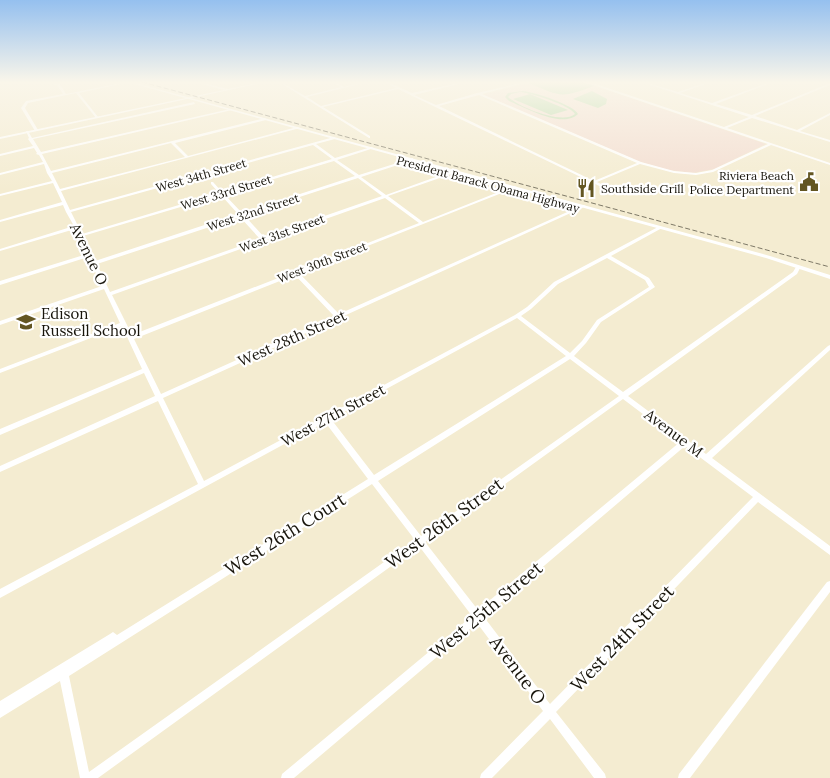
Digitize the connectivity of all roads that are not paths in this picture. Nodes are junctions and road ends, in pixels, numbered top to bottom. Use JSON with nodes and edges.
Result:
{"nodes":[{"id":1,"x":30,"y":118,"type":"edge"},
{"id":2,"x":90,"y":118,"type":"edge"},
{"id":3,"x":124,"y":118,"type":"edge"},
{"id":4,"x":192,"y":118,"type":"edge"},
{"id":5,"x":255,"y":118,"type":"edge"},
{"id":6,"x":257,"y":118,"type":"edge"},
{"id":7,"x":338,"y":118,"type":"edge"},
{"id":8,"x":462,"y":118,"type":"edge"},
{"id":9,"x":535,"y":118,"type":"edge"},
{"id":10,"x":695,"y":118,"type":"edge"},
{"id":11,"x":747,"y":118,"type":"edge"},
{"id":12,"x":759,"y":118,"type":"edge"},
{"id":13,"x":821,"y":118,"type":"edge"},
{"id":14,"x":262,"y":120,"type":"junction"},
{"id":15,"x":724,"y":128,"type":"junction"},
{"id":16,"x":295,"y":129,"type":"junction"},
{"id":17,"x":36,"y":130,"type":"junction"},
{"id":18,"x":796,"y":131,"type":"junction"},
{"id":19,"x":27,"y":132,"type":"junction"},
{"id":20,"x":369,"y":137,"type":"dead end"},
{"id":21,"x":0,"y":138,"type":"edge"},
{"id":22,"x":30,"y":139,"type":"junction"},
{"id":23,"x":331,"y":139,"type":"junction"},
{"id":24,"x":830,"y":141,"type":"edge"},
{"id":25,"x":172,"y":142,"type":"junction"},
{"id":26,"x":771,"y":144,"type":"junction"},
{"id":27,"x":315,"y":145,"type":"dead end"},
{"id":28,"x":34,"y":147,"type":"junction"},
{"id":29,"x":369,"y":149,"type":"junction"},
{"id":30,"x":38,"y":154,"type":"junction"},
{"id":31,"x":0,"y":155,"type":"edge"},
{"id":32,"x":187,"y":157,"type":"junction"},
{"id":33,"x":333,"y":160,"type":"junction"},
{"id":34,"x":409,"y":160,"type":"junction"},
{"id":35,"x":45,"y":163,"type":"junction"},
{"id":36,"x":640,"y":163,"type":"junction"},
{"id":37,"x":830,"y":164,"type":"edge"},
{"id":38,"x":49,"y":172,"type":"junction"},
{"id":39,"x":453,"y":172,"type":"junction"},
{"id":40,"x":0,"y":174,"type":"edge"},
{"id":41,"x":358,"y":177,"type":"junction"},
{"id":42,"x":54,"y":182,"type":"junction"},
{"id":43,"x":594,"y":182,"type":"junction"},
{"id":44,"x":212,"y":183,"type":"dead end"},
{"id":45,"x":512,"y":188,"type":"junction"},
{"id":46,"x":58,"y":191,"type":"junction"},
{"id":47,"x":222,"y":193,"type":"junction"},
{"id":48,"x":616,"y":193,"type":"dead end"},
{"id":49,"x":0,"y":195,"type":"edge"},
{"id":50,"x":385,"y":196,"type":"junction"},
{"id":51,"x":64,"y":203,"type":"junction"},
{"id":52,"x":581,"y":208,"type":"junction"},
{"id":53,"x":68,"y":212,"type":"junction"},
{"id":54,"x":241,"y":216,"type":"junction"},
{"id":55,"x":0,"y":221,"type":"edge"},
{"id":56,"x":422,"y":223,"type":"junction"},
{"id":57,"x":76,"y":227,"type":"junction"},
{"id":58,"x":658,"y":229,"type":"junction"},
{"id":59,"x":80,"y":236,"type":"junction"},
{"id":60,"x":264,"y":240,"type":"junction"},
{"id":61,"x":0,"y":250,"type":"edge"},
{"id":62,"x":90,"y":255,"type":"junction"},
{"id":63,"x":607,"y":256,"type":"junction"},
{"id":64,"x":94,"y":263,"type":"junction"},
{"id":65,"x":796,"y":267,"type":"junction"},
{"id":66,"x":296,"y":273,"type":"junction"},
{"id":67,"x":830,"y":276,"type":"edge"},
{"id":68,"x":0,"y":283,"type":"edge"},
{"id":69,"x":105,"y":287,"type":"junction"},
{"id":70,"x":108,"y":294,"type":"junction"},
{"id":71,"x":517,"y":316,"type":"junction"},
{"id":72,"x":338,"y":317,"type":"junction"},
{"id":73,"x":0,"y":323,"type":"edge"},
{"id":74,"x":123,"y":324,"type":"junction"},
{"id":75,"x":130,"y":338,"type":"junction"},
{"id":76,"x":830,"y":347,"type":"edge"},
{"id":77,"x":569,"y":355,"type":"junction"},
{"id":78,"x":146,"y":370,"type":"junction"},
{"id":79,"x":0,"y":371,"type":"edge"},
{"id":80,"x":623,"y":395,"type":"junction"},
{"id":81,"x":159,"y":397,"type":"junction"},
{"id":82,"x":326,"y":418,"type":"junction"},
{"id":83,"x":0,"y":432,"type":"edge"},
{"id":84,"x":685,"y":442,"type":"junction"},
{"id":85,"x":706,"y":458,"type":"junction"},
{"id":86,"x":0,"y":469,"type":"edge"},
{"id":87,"x":371,"y":478,"type":"junction"},
{"id":88,"x":202,"y":485,"type":"junction"},
{"id":89,"x":758,"y":497,"type":"junction"},
{"id":90,"x":420,"y":541,"type":"junction"},
{"id":91,"x":830,"y":552,"type":"edge"},
{"id":92,"x":830,"y":585,"type":"edge"},
{"id":93,"x":0,"y":594,"type":"edge"},
{"id":94,"x":478,"y":617,"type":"junction"},
{"id":95,"x":63,"y":671,"type":"junction"},
{"id":96,"x":0,"y":707,"type":"edge"},
{"id":97,"x":551,"y":712,"type":"junction"},
{"id":98,"x":0,"y":713,"type":"edge"},
{"id":99,"x":87,"y":778,"type":"edge"},
{"id":100,"x":286,"y":778,"type":"edge"},
{"id":101,"x":485,"y":778,"type":"edge"},
{"id":102,"x":601,"y":778,"type":"edge"},
{"id":103,"x":683,"y":778,"type":"edge"}],
"edges":[{"from":1,"to":17,"type":"street"},
{"from":2,"to":17,"type":"street"},
{"from":3,"to":22,"type":"street"},
{"from":4,"to":30,"type":"street"},
{"from":5,"to":14,"type":"main road","name":"President Barack Obama Highway"},
{"from":6,"to":14,"type":"main road","name":"President Barack Obama Highway"},
{"from":7,"to":20,"type":"street"},
{"from":8,"to":43,"type":"street"},
{"from":9,"to":36,"type":"street"},
{"from":10,"to":15,"type":"street"},
{"from":11,"to":15,"type":"street"},
{"from":12,"to":18,"type":"street"},
{"from":13,"to":18,"type":"street"},
{"from":14,"to":16,"type":"main road","name":"President Barack Obama Highway"},
{"from":14,"to":25,"type":"street"},
{"from":15,"to":26,"type":"street"},
{"from":16,"to":23,"type":"main road","name":"President Barack Obama Highway"},
{"from":16,"to":32,"type":"street"},
{"from":17,"to":19,"type":"street"},
{"from":18,"to":24,"type":"street"},
{"from":19,"to":21,"type":"street"},
{"from":19,"to":22,"type":"street","name":"Avenue O"},
{"from":22,"to":28,"type":"street","name":"Avenue O"},
{"from":23,"to":29,"type":"main road","name":"President Barack Obama Highway"},
{"from":23,"to":53,"type":"street","name":"West 34th Street"},
{"from":25,"to":32,"type":"street"},
{"from":25,"to":38,"type":"street"},
{"from":26,"to":36,"type":"street"},
{"from":26,"to":37,"type":"street"},
{"from":27,"to":33,"type":"street"},
{"from":28,"to":30,"type":"street","name":"Avenue O"},
{"from":28,"to":31,"type":"street"},
{"from":29,"to":33,"type":"street","name":"West 33rd Street"},
{"from":29,"to":34,"type":"main road","name":"President Barack Obama Highway"},
{"from":30,"to":35,"type":"street","name":"Avenue O"},
{"from":32,"to":46,"type":"street"},
{"from":33,"to":41,"type":"street"},
{"from":33,"to":47,"type":"street","name":"West 33rd Street"},
{"from":34,"to":39,"type":"main road","name":"President Barack Obama Highway"},
{"from":34,"to":41,"type":"street","name":"West 32nd Street"},
{"from":35,"to":38,"type":"street","name":"Avenue O"},
{"from":35,"to":40,"type":"street"},
{"from":36,"to":43,"type":"street"},
{"from":38,"to":42,"type":"street","name":"Avenue O"},
{"from":39,"to":45,"type":"main road","name":"President Barack Obama Highway"},
{"from":39,"to":50,"type":"street","name":"West 31st Street"},
{"from":41,"to":50,"type":"street"},
{"from":41,"to":54,"type":"street","name":"West 32nd Street"},
{"from":42,"to":46,"type":"street","name":"Avenue O"},
{"from":42,"to":49,"type":"street"},
{"from":43,"to":48,"type":"street"},
{"from":44,"to":47,"type":"street"},
{"from":45,"to":52,"type":"main road","name":"President Barack Obama Highway"},
{"from":45,"to":56,"type":"street","name":"West 30th Street"},
{"from":46,"to":51,"type":"street","name":"Avenue O"},
{"from":47,"to":54,"type":"street"},
{"from":47,"to":59,"type":"street","name":"West 33rd Street"},
{"from":50,"to":56,"type":"street"},
{"from":50,"to":60,"type":"street","name":"West 31st Street"},
{"from":51,"to":53,"type":"street","name":"Avenue O"},
{"from":51,"to":55,"type":"street"},
{"from":52,"to":58,"type":"main road","name":"President Barack Obama Highway"},
{"from":52,"to":72,"type":"street","name":"West 28th Street"},
{"from":53,"to":57,"type":"street","name":"Avenue O"},
{"from":54,"to":60,"type":"street"},
{"from":54,"to":64,"type":"street","name":"West 32nd Street"},
{"from":56,"to":66,"type":"street","name":"West 30th Street"},
{"from":57,"to":59,"type":"street","name":"Avenue O"},
{"from":57,"to":61,"type":"street"},
{"from":58,"to":63,"type":"street","name":"West 27th Street"},
{"from":58,"to":65,"type":"main road","name":"President Barack Obama Highway"},
{"from":59,"to":62,"type":"street","name":"Avenue O"},
{"from":60,"to":70,"type":"street","name":"West 31st Street"},
{"from":62,"to":64,"type":"street","name":"Avenue O"},
{"from":62,"to":68,"type":"street"},
{"from":63,"to":71,"type":"street","name":"West 27th Street"},
{"from":63,"to":77,"type":"street","name":"West 26th Court"},
{"from":64,"to":69,"type":"street","name":"Avenue O"},
{"from":65,"to":67,"type":"main road","name":"President Barack Obama Highway"},
{"from":65,"to":80,"type":"street","name":"West 26th Street"},
{"from":66,"to":72,"type":"street"},
{"from":66,"to":75,"type":"street","name":"West 30th Street"},
{"from":69,"to":70,"type":"street","name":"Avenue O"},
{"from":69,"to":73,"type":"street"},
{"from":70,"to":74,"type":"street","name":"Avenue O"},
{"from":71,"to":77,"type":"street","name":"Avenue M"},
{"from":71,"to":82,"type":"street","name":"West 27th Street"},
{"from":72,"to":81,"type":"street","name":"West 28th Street"},
{"from":74,"to":75,"type":"street","name":"Avenue O"},
{"from":74,"to":79,"type":"street"},
{"from":75,"to":78,"type":"street","name":"Avenue O"},
{"from":76,"to":85,"type":"street"},
{"from":77,"to":80,"type":"street","name":"Avenue M"},
{"from":77,"to":87,"type":"street","name":"West 26th Court"},
{"from":78,"to":81,"type":"street","name":"Avenue O"},
{"from":78,"to":83,"type":"street"},
{"from":80,"to":84,"type":"street","name":"Avenue M"},
{"from":80,"to":90,"type":"street","name":"West 26th Street"},
{"from":81,"to":86,"type":"street","name":"West 28th Street"},
{"from":81,"to":88,"type":"street","name":"Avenue O"},
{"from":82,"to":87,"type":"street","name":"Avenue O"},
{"from":82,"to":88,"type":"street","name":"West 27th Street"},
{"from":84,"to":85,"type":"street","name":"Avenue M"},
{"from":84,"to":94,"type":"street","name":"West 25th Street"},
{"from":85,"to":89,"type":"street","name":"Avenue M"},
{"from":87,"to":90,"type":"street","name":"Avenue O"},
{"from":87,"to":95,"type":"street","name":"West 26th Court"},
{"from":88,"to":93,"type":"street","name":"West 27th Street"},
{"from":89,"to":91,"type":"street","name":"Avenue M"},
{"from":89,"to":97,"type":"street","name":"West 24th Street"},
{"from":90,"to":94,"type":"street","name":"Avenue O"},
{"from":90,"to":99,"type":"street","name":"West 26th Street"},
{"from":92,"to":103,"type":"street"},
{"from":94,"to":97,"type":"street","name":"Avenue O"},
{"from":94,"to":100,"type":"street","name":"West 25th Street"},
{"from":95,"to":96,"type":"street","name":"West 26th Court"},
{"from":95,"to":98,"type":"street","name":"West 26th Court"},
{"from":95,"to":99,"type":"street"},
{"from":97,"to":101,"type":"street","name":"West 24th Street"},
{"from":97,"to":102,"type":"street","name":"Avenue O"}]}
